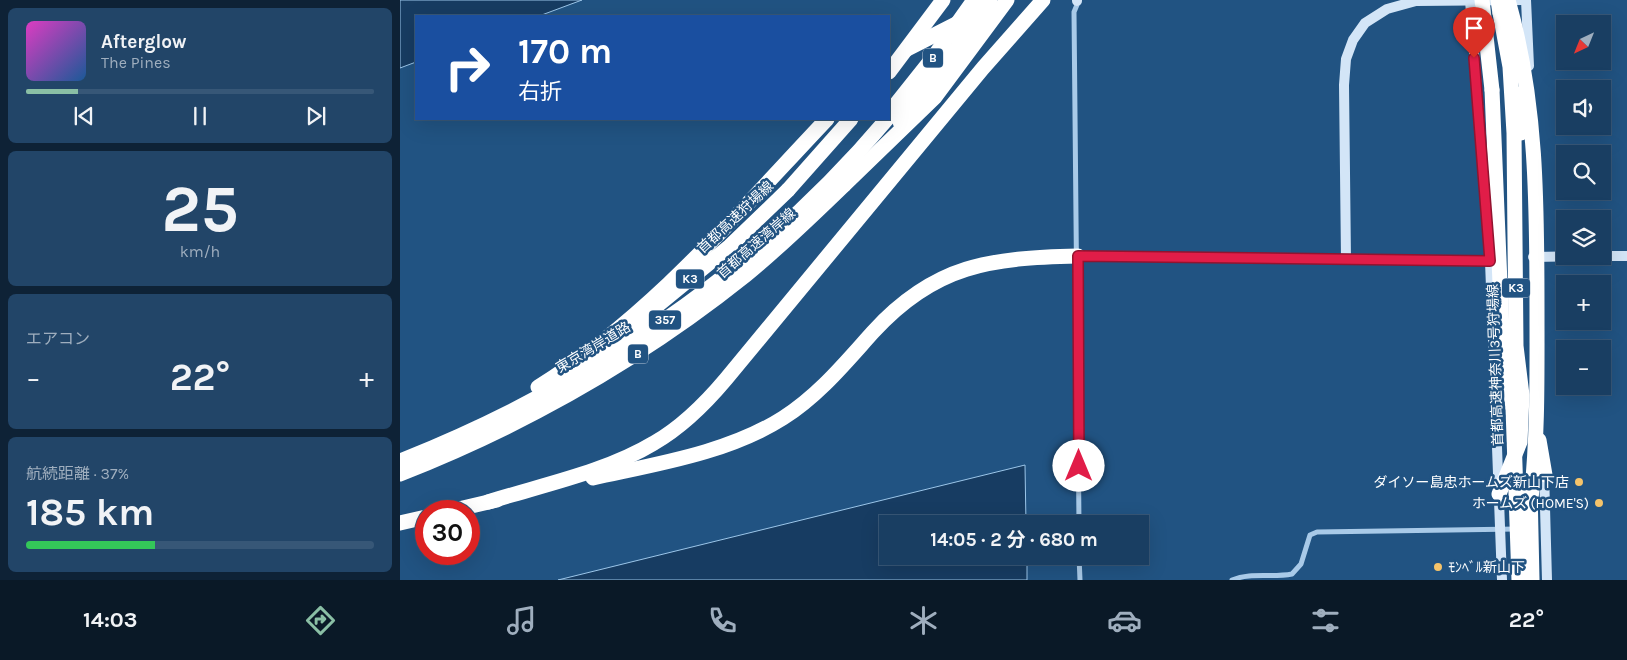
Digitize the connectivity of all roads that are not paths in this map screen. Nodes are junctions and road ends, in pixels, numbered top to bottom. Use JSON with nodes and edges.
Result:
{"nodes":[{"id":1,"x":943,"y":0,"type":"edge"},
{"id":2,"x":974,"y":0,"type":"edge"},
{"id":3,"x":990,"y":0,"type":"edge"},
{"id":4,"x":1007,"y":0,"type":"edge"},
{"id":5,"x":1012,"y":0,"type":"edge"},
{"id":6,"x":1043,"y":0,"type":"edge"},
{"id":7,"x":1078,"y":0,"type":"edge"},
{"id":8,"x":1474,"y":0,"type":"edge"},
{"id":9,"x":1516,"y":0,"type":"edge"},
{"id":10,"x":1525,"y":0,"type":"edge"},
{"id":11,"x":1502,"y":4,"type":"edge"},
{"id":12,"x":890,"y":60,"type":"edge"},
{"id":13,"x":890,"y":71,"type":"edge"},
{"id":14,"x":890,"y":107,"type":"edge"},
{"id":15,"x":890,"y":112,"type":"edge"},
{"id":16,"x":890,"y":114,"type":"edge"},
{"id":17,"x":826,"y":120,"type":"edge"},
{"id":18,"x":850,"y":120,"type":"edge"},
{"id":19,"x":879,"y":120,"type":"edge"},
{"id":20,"x":885,"y":120,"type":"edge"},
{"id":21,"x":885,"y":120,"type":"edge"},
{"id":22,"x":844,"y":185,"type":"junction"},
{"id":23,"x":1078,"y":256,"type":"junction"},
{"id":24,"x":1611,"y":256,"type":"edge"},
{"id":25,"x":1627,"y":256,"type":"edge"},
{"id":26,"x":1533,"y":257,"type":"junction"},
{"id":27,"x":1556,"y":257,"type":"edge"},
{"id":28,"x":1346,"y":260,"type":"junction"},
{"id":29,"x":1490,"y":261,"type":"junction"},
{"id":30,"x":591,"y":367,"type":"junction"},
{"id":31,"x":1513,"y":408,"type":"junction"},
{"id":32,"x":492,"y":415,"type":"junction"},
{"id":33,"x":400,"y":457,"type":"edge"},
{"id":34,"x":400,"y":474,"type":"edge"},
{"id":35,"x":1545,"y":476,"type":"junction"},
{"id":36,"x":1499,"y":494,"type":"junction"},
{"id":37,"x":1530,"y":499,"type":"junction"},
{"id":38,"x":488,"y":502,"type":"junction"},
{"id":39,"x":480,"y":504,"type":"edge"},
{"id":40,"x":1079,"y":515,"type":"edge"},
{"id":41,"x":415,"y":519,"type":"edge"},
{"id":42,"x":400,"y":522,"type":"edge"},
{"id":43,"x":1547,"y":528,"type":"junction"},
{"id":44,"x":1500,"y":529,"type":"junction"},
{"id":45,"x":1079,"y":565,"type":"edge"},
{"id":46,"x":1080,"y":580,"type":"edge"},
{"id":47,"x":1232,"y":580,"type":"edge"},
{"id":48,"x":1502,"y":580,"type":"edge"},
{"id":49,"x":1519,"y":580,"type":"edge"},
{"id":50,"x":1532,"y":580,"type":"edge"},
{"id":51,"x":1547,"y":580,"type":"edge"}],
"edges":[{"from":1,"to":13,"type":"highway","bridge":true},
{"from":2,"to":14,"type":"highway","bridge":true},
{"from":2,"to":15,"type":"highway","number":"B","bridge":true},
{"from":2,"to":16,"type":"highway","name":"東京湾岸道路","number":"357","bridge":true},
{"from":3,"to":22,"type":"highway","name":"首都高速湾岸線","number":"B","bridge":true},
{"from":4,"to":22,"type":"highway","bridge":true},
{"from":5,"to":12,"type":"highway","bridge":true},
{"from":6,"to":38,"type":"highway"},
{"from":7,"to":23,"type":"street"},
{"from":8,"to":10,"type":"street"},
{"from":8,"to":28,"type":"street"},
{"from":8,"to":29,"type":"street"},
{"from":8,"to":31,"type":"highway","number":"K3","bridge":true},
{"from":9,"to":35,"type":"highway","number":"K3","bridge":true},
{"from":9,"to":37,"type":"highway","number":"K3","bridge":true},
{"from":10,"to":26,"type":"street"},
{"from":11,"to":31,"type":"highway","name":"首都高速神奈川3号狩場線","number":"K3"},
{"from":11,"to":36,"type":"highway","number":"K3"},
{"from":11,"to":37,"type":"highway","number":"K3","bridge":true},
{"from":17,"to":32,"type":"highway"},
{"from":18,"to":30,"type":"highway","name":"首都高速狩場線","number":"K3","bridge":true},
{"from":19,"to":32,"type":"highway","name":"東京湾岸道路","number":"357","bridge":true},
{"from":20,"to":30,"type":"highway","name":"首都高速湾岸線","number":"B","bridge":true},
{"from":21,"to":33,"type":"highway","name":"東京湾岸道路","number":"357","bridge":true},
{"from":22,"to":34,"type":"highway","name":"首都高速湾岸線","number":"B"},
{"from":23,"to":28,"type":"street"},
{"from":23,"to":38,"type":"highway"},
{"from":23,"to":40,"type":"street"},
{"from":24,"to":25,"type":"street"},
{"from":26,"to":27,"type":"street"},
{"from":26,"to":35,"type":"street"},
{"from":28,"to":29,"type":"street"},
{"from":29,"to":36,"type":"street"},
{"from":30,"to":33,"type":"highway","name":"首都高速湾岸線","number":"B"},
{"from":31,"to":49,"type":"highway","name":"首都高速神奈川3号狩場線","number":"K3","bridge":true},
{"from":32,"to":33,"type":"highway","name":"東京湾岸道路","number":"357"},
{"from":35,"to":43,"type":"street"},
{"from":36,"to":44,"type":"street"},
{"from":37,"to":50,"type":"highway","number":"K3","bridge":true},
{"from":38,"to":39,"type":"highway"},
{"from":41,"to":42,"type":"highway"},
{"from":43,"to":44,"type":"street"},
{"from":43,"to":51,"type":"street"},
{"from":44,"to":47,"type":"street"},
{"from":44,"to":48,"type":"street"},
{"from":45,"to":46,"type":"street"}]}
